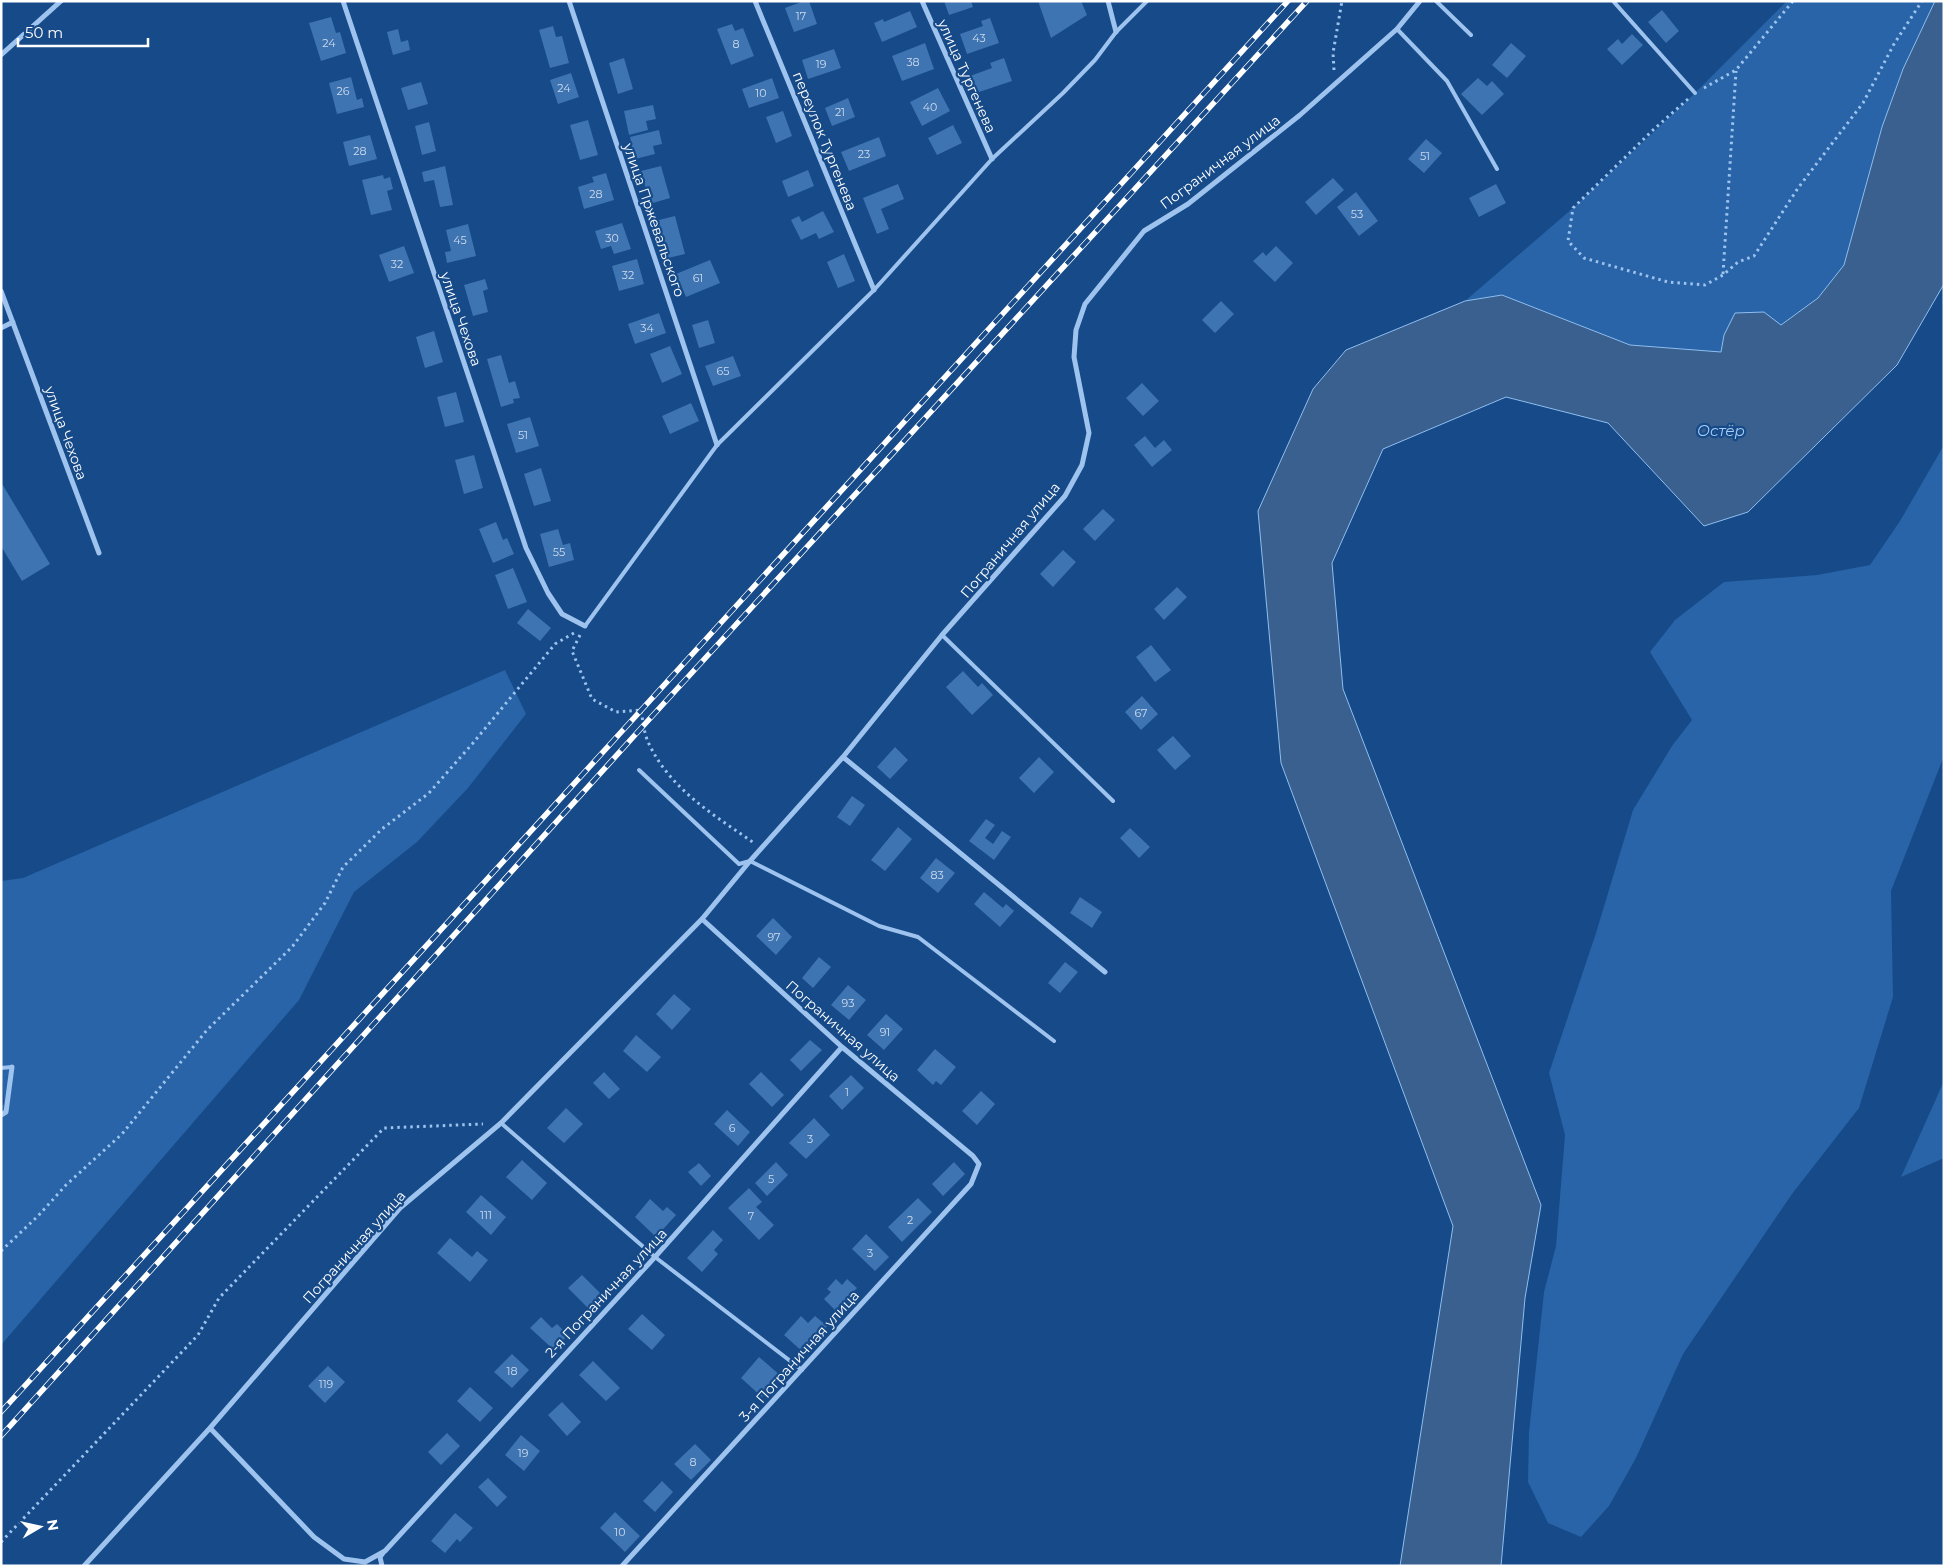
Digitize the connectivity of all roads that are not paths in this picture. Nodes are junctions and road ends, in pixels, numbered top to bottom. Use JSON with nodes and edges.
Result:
{"nodes":[{"id":1,"x":61,"y":1,"type":"edge"},
{"id":2,"x":343,"y":1,"type":"edge"},
{"id":3,"x":569,"y":1,"type":"edge"},
{"id":4,"x":755,"y":1,"type":"edge"},
{"id":5,"x":922,"y":1,"type":"edge"},
{"id":6,"x":1108,"y":1,"type":"edge"},
{"id":7,"x":1147,"y":1,"type":"edge"},
{"id":8,"x":1420,"y":1,"type":"edge"},
{"id":9,"x":1436,"y":1,"type":"edge"},
{"id":10,"x":1613,"y":1,"type":"edge"},
{"id":11,"x":1397,"y":29,"type":"junction"},
{"id":12,"x":1116,"y":32,"type":"junction"},
{"id":13,"x":1471,"y":35,"type":"dead end"},
{"id":14,"x":1,"y":55,"type":"edge"},
{"id":15,"x":1695,"y":93,"type":"road end"},
{"id":16,"x":992,"y":159,"type":"junction"},
{"id":17,"x":1497,"y":169,"type":"dead end"},
{"id":18,"x":874,"y":290,"type":"junction"},
{"id":19,"x":1,"y":291,"type":"edge"},
{"id":20,"x":13,"y":322,"type":"junction"},
{"id":21,"x":1,"y":328,"type":"edge"},
{"id":22,"x":718,"y":445,"type":"junction"},
{"id":23,"x":99,"y":553,"type":"dead end"},
{"id":24,"x":585,"y":626,"type":"joint"},
{"id":25,"x":942,"y":636,"type":"junction"},
{"id":26,"x":843,"y":757,"type":"junction"},
{"id":27,"x":639,"y":770,"type":"dead end"},
{"id":28,"x":1113,"y":801,"type":"dead end"},
{"id":29,"x":750,"y":861,"type":"junction"},
{"id":30,"x":702,"y":919,"type":"junction"},
{"id":31,"x":1105,"y":972,"type":"dead end"},
{"id":32,"x":1054,"y":1041,"type":"dead end"},
{"id":33,"x":842,"y":1048,"type":"junction"},
{"id":34,"x":12,"y":1067,"type":"joint"},
{"id":35,"x":1,"y":1068,"type":"edge"},
{"id":36,"x":1,"y":1115,"type":"edge"},
{"id":37,"x":501,"y":1123,"type":"junction"},
{"id":38,"x":974,"y":1156,"type":"joint"},
{"id":39,"x":656,"y":1257,"type":"junction"},
{"id":40,"x":802,"y":1370,"type":"junction"},
{"id":41,"x":210,"y":1428,"type":"junction"},
{"id":42,"x":385,"y":1551,"type":"junction"},
{"id":43,"x":84,"y":1566,"type":"edge"},
{"id":44,"x":382,"y":1566,"type":"edge"},
{"id":45,"x":622,"y":1566,"type":"edge"}],
"edges":[{"from":1,"to":14,"type":"street"},
{"from":2,"to":24,"type":"street","name":"улица Чехова"},
{"from":3,"to":22,"type":"street","name":"улица Пржевальского"},
{"from":4,"to":18,"type":"street","name":"переулок Тургенева"},
{"from":5,"to":16,"type":"street","name":"улица Тургенева"},
{"from":6,"to":12,"type":"street"},
{"from":7,"to":12,"type":"lane"},
{"from":8,"to":11,"type":"street","name":"Пограничная улица"},
{"from":9,"to":13,"type":"lane"},
{"from":10,"to":15,"type":"lane"},
{"from":11,"to":17,"type":"lane"},
{"from":11,"to":25,"type":"street","name":"Пограничная улица"},
{"from":12,"to":16,"type":"lane"},
{"from":16,"to":18,"type":"lane"},
{"from":18,"to":22,"type":"lane"},
{"from":19,"to":20,"type":"street","name":"улица Чехова"},
{"from":20,"to":21,"type":"street"},
{"from":20,"to":23,"type":"street","name":"улица Чехова"},
{"from":22,"to":24,"type":"lane"},
{"from":25,"to":26,"type":"street","name":"Пограничная улица"},
{"from":25,"to":28,"type":"lane"},
{"from":26,"to":29,"type":"street","name":"Пограничная улица"},
{"from":26,"to":31,"type":"street"},
{"from":27,"to":29,"type":"lane"},
{"from":29,"to":30,"type":"street","name":"Пограничная улица"},
{"from":29,"to":32,"type":"lane"},
{"from":30,"to":33,"type":"street","name":"Пограничная улица"},
{"from":30,"to":37,"type":"street","name":"Пограничная улица"},
{"from":33,"to":38,"type":"street","name":"Пограничная улица"},
{"from":33,"to":39,"type":"street","name":"2-я Пограничная улица"},
{"from":34,"to":35,"type":"lane"},
{"from":34,"to":36,"type":"street"},
{"from":37,"to":39,"type":"lane"},
{"from":37,"to":41,"type":"street","name":"Пограничная улица"},
{"from":38,"to":40,"type":"street","name":"3-я Пограничная улица"},
{"from":39,"to":40,"type":"lane"},
{"from":39,"to":42,"type":"street","name":"2-я Пограничная улица"},
{"from":40,"to":45,"type":"street","name":"3-я Пограничная улица"},
{"from":41,"to":42,"type":"street","name":"2-я Пограничная улица"},
{"from":41,"to":43,"type":"street","name":"Пограничная улица"},
{"from":42,"to":44,"type":"street"}]}
